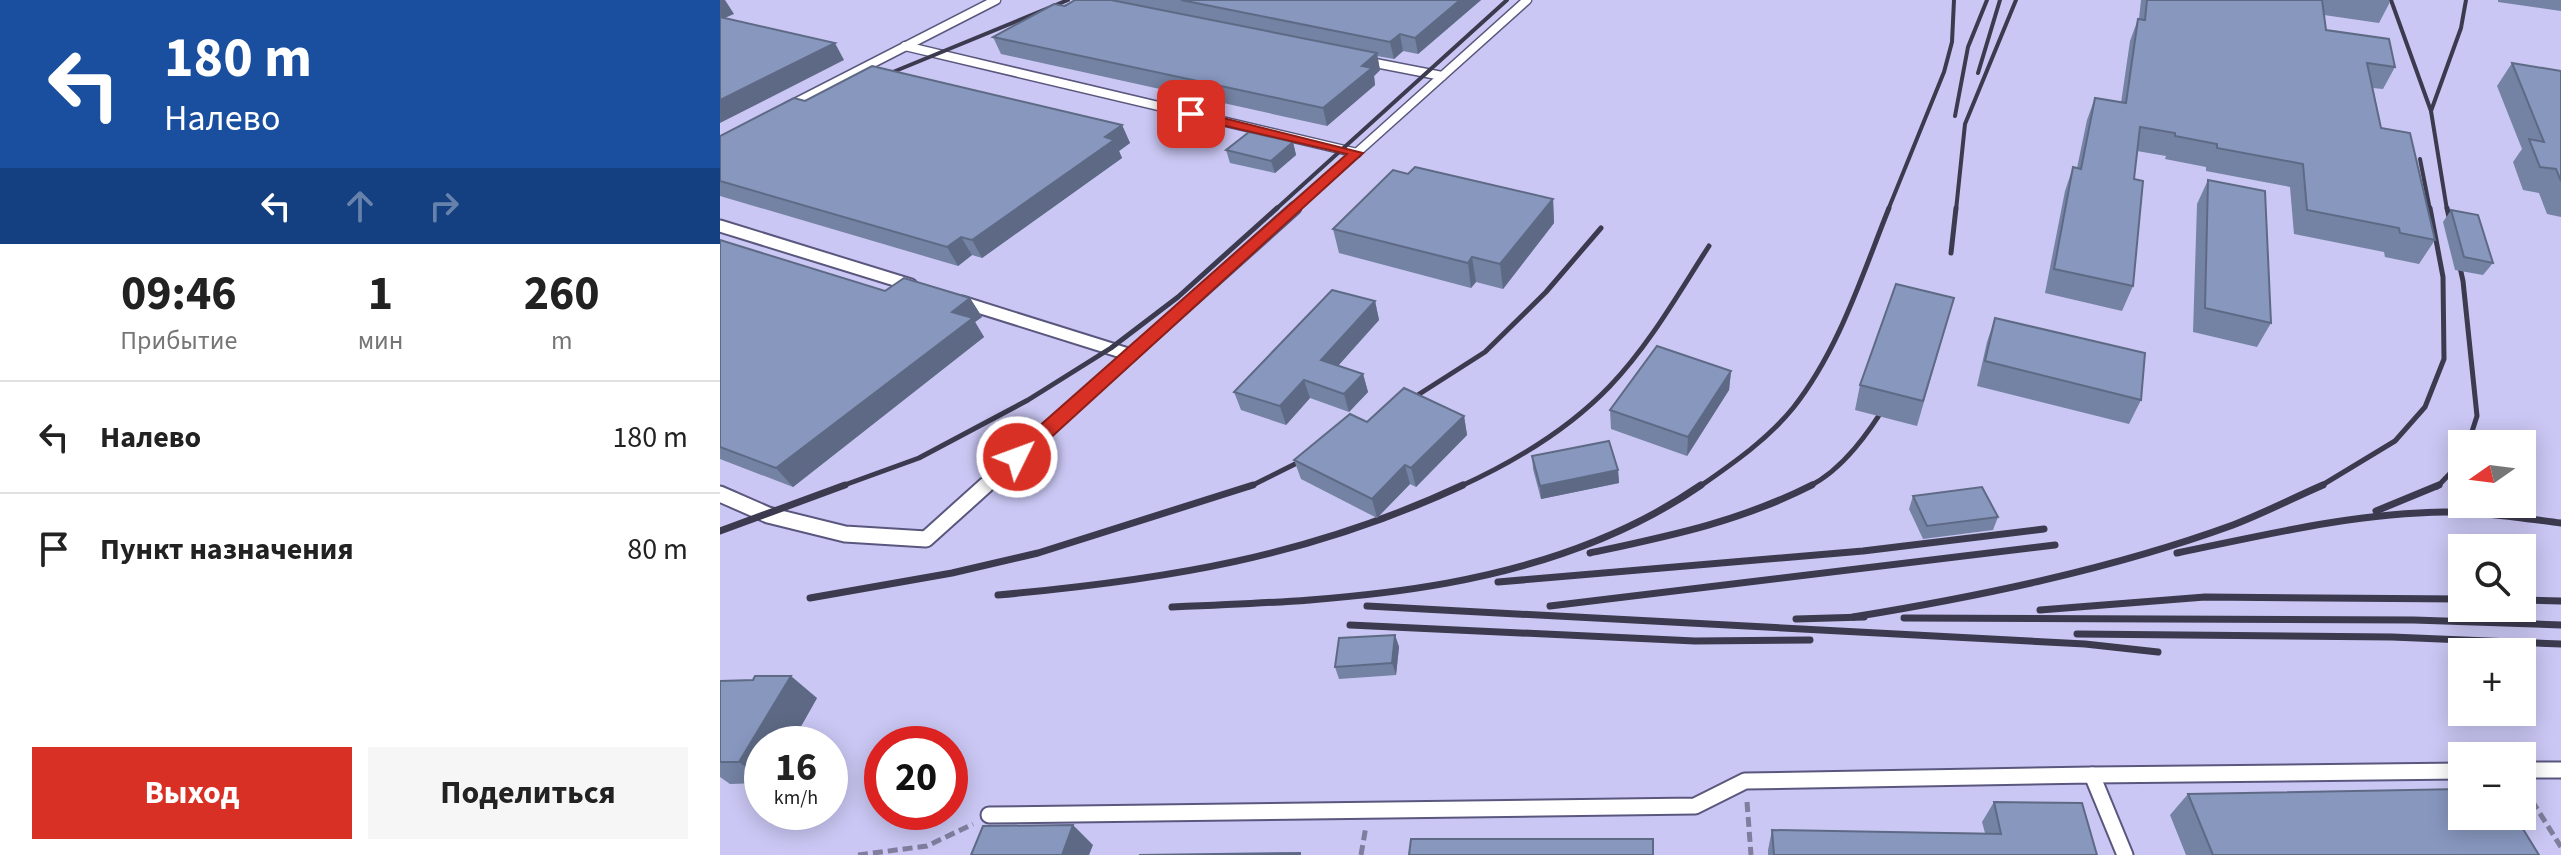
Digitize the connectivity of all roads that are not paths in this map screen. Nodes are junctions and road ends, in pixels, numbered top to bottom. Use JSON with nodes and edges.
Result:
{"nodes":[{"id":1,"x":996,"y":0,"type":"edge"},
{"id":2,"x":1527,"y":0,"type":"edge"},
{"id":3,"x":905,"y":46,"type":"junction"},
{"id":4,"x":1350,"y":58,"type":"edge"},
{"id":5,"x":1442,"y":76,"type":"junction"},
{"id":6,"x":777,"y":112,"type":"edge"},
{"id":7,"x":1357,"y":153,"type":"junction"},
{"id":8,"x":720,"y":226,"type":"edge"},
{"id":9,"x":916,"y":287,"type":"edge"},
{"id":10,"x":946,"y":296,"type":"edge"},
{"id":11,"x":1131,"y":355,"type":"junction"},
{"id":12,"x":720,"y":494,"type":"edge"},
{"id":13,"x":2536,"y":770,"type":"edge"},
{"id":14,"x":2561,"y":770,"type":"edge"},
{"id":15,"x":2448,"y":771,"type":"edge"},
{"id":16,"x":2092,"y":775,"type":"junction"},
{"id":17,"x":989,"y":815,"type":"road end"},
{"id":18,"x":2125,"y":855,"type":"edge"}],
"edges":[{"from":1,"to":3,"type":"lane"},
{"from":2,"to":5,"type":"lane"},
{"from":3,"to":6,"type":"lane"},
{"from":3,"to":7,"type":"lane"},
{"from":4,"to":5,"type":"lane"},
{"from":5,"to":7,"type":"lane"},
{"from":7,"to":11,"type":"lane"},
{"from":8,"to":9,"type":"lane"},
{"from":10,"to":11,"type":"lane"},
{"from":11,"to":12,"type":"lane"},
{"from":13,"to":14,"type":"lane"},
{"from":15,"to":16,"type":"lane"},
{"from":16,"to":17,"type":"lane"},
{"from":16,"to":18,"type":"lane"}]}
